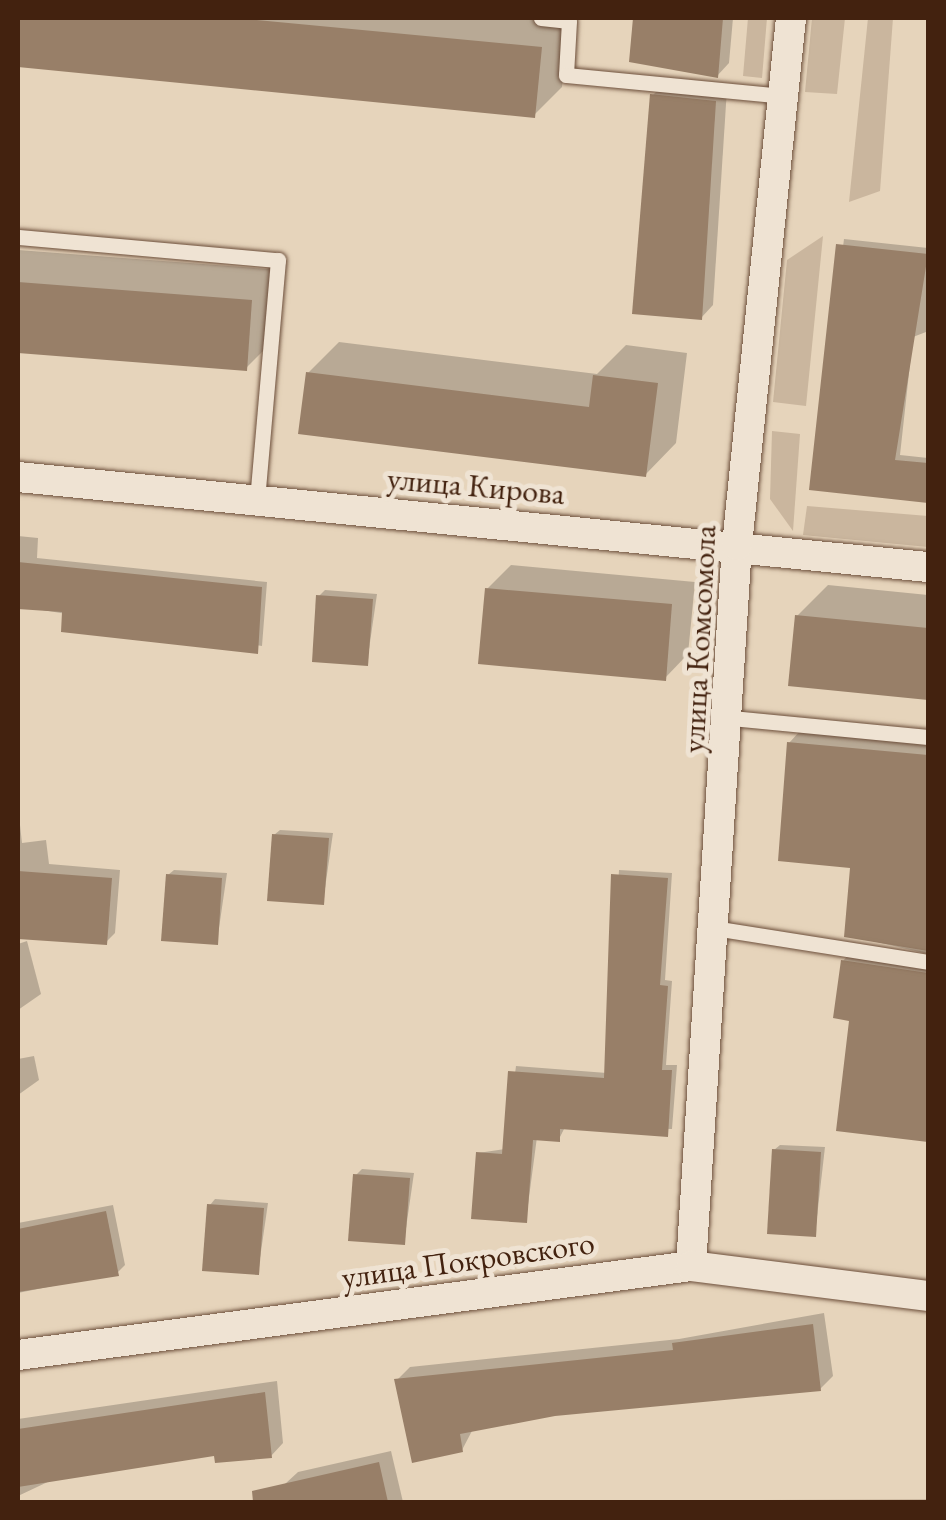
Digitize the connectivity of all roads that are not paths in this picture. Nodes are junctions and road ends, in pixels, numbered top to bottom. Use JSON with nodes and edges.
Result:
{"nodes":[{"id":1,"x":540,"y":18,"type":"edge"},
{"id":2,"x":790,"y":18,"type":"edge"},
{"id":3,"x":783,"y":96,"type":"junction"},
{"id":4,"x":18,"y":237,"type":"edge"},
{"id":5,"x":18,"y":477,"type":"edge"},
{"id":6,"x":256,"y":500,"type":"junction"},
{"id":7,"x":738,"y":546,"type":"junction"},
{"id":8,"x":928,"y":566,"type":"edge"},
{"id":9,"x":731,"y":718,"type":"junction"},
{"id":10,"x":928,"y":738,"type":"edge"},
{"id":11,"x":714,"y":928,"type":"junction"},
{"id":12,"x":928,"y":962,"type":"edge"},
{"id":13,"x":691,"y":1266,"type":"junction"},
{"id":14,"x":928,"y":1296,"type":"edge"},
{"id":15,"x":18,"y":1355,"type":"edge"}],
"edges":[{"from":1,"to":3,"type":"lane"},
{"from":2,"to":3,"type":"street","name":"улица Комсомола"},
{"from":3,"to":7,"type":"street","name":"улица Комсомола"},
{"from":4,"to":6,"type":"lane"},
{"from":5,"to":6,"type":"street","name":"улица Кирова"},
{"from":6,"to":7,"type":"street","name":"улица Кирова"},
{"from":7,"to":8,"type":"street","name":"улица Кирова"},
{"from":7,"to":9,"type":"street","name":"улица Комсомола"},
{"from":9,"to":10,"type":"lane"},
{"from":9,"to":11,"type":"street","name":"улица Комсомола"},
{"from":11,"to":12,"type":"lane"},
{"from":11,"to":13,"type":"street","name":"улица Комсомола"},
{"from":13,"to":14,"type":"street","name":"улица Покровского"},
{"from":13,"to":15,"type":"street","name":"улица Покровского"}]}
